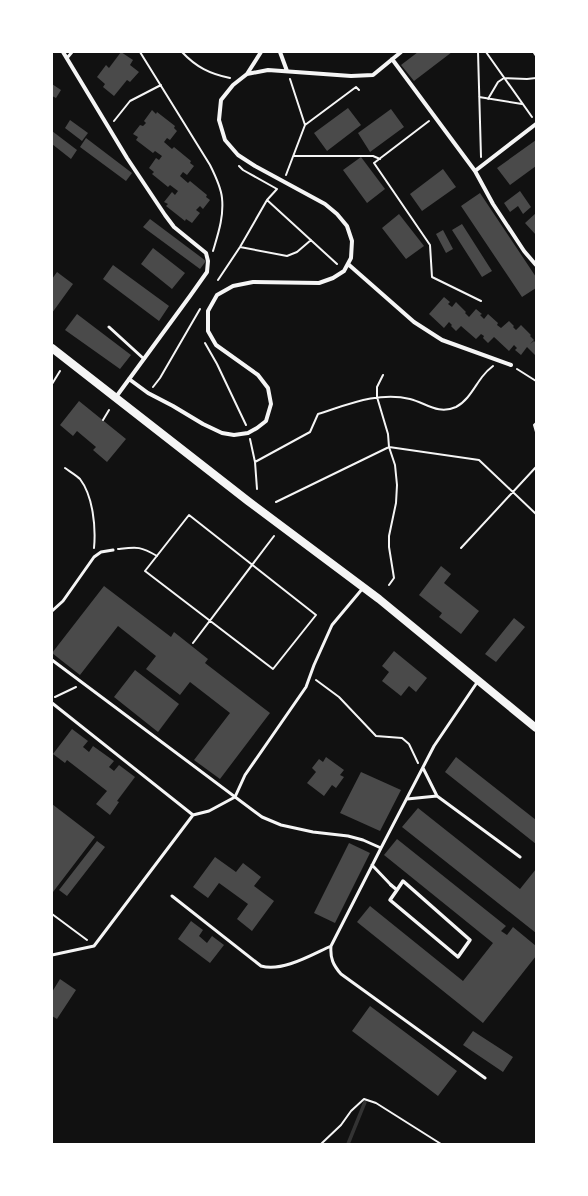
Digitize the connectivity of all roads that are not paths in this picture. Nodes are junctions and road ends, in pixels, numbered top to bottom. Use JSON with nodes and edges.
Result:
{"nodes":[{"id":1,"x":63,"y":52,"type":"edge"},
{"id":2,"x":72,"y":52,"type":"edge"},
{"id":3,"x":261,"y":52,"type":"edge"},
{"id":4,"x":280,"y":52,"type":"edge"},
{"id":5,"x":401,"y":52,"type":"edge"},
{"id":6,"x":534,"y":52,"type":"edge"},
{"id":7,"x":536,"y":55,"type":"edge"},
{"id":8,"x":67,"y":58,"type":"junction"},
{"id":9,"x":392,"y":59,"type":"junction"},
{"id":10,"x":287,"y":71,"type":"junction"},
{"id":11,"x":247,"y":74,"type":"junction"},
{"id":12,"x":535,"y":123,"type":"edge"},
{"id":13,"x":475,"y":171,"type":"junction"},
{"id":14,"x":348,"y":264,"type":"junction"},
{"id":15,"x":536,"y":265,"type":"edge"},
{"id":16,"x":109,"y":327,"type":"dead end"},
{"id":17,"x":52,"y":348,"type":"edge"},
{"id":18,"x":144,"y":359,"type":"junction"},
{"id":19,"x":511,"y":365,"type":"road end"},
{"id":20,"x":129,"y":379,"type":"junction"},
{"id":21,"x":116,"y":397,"type":"junction"},
{"id":22,"x":113,"y":550,"type":"road end"},
{"id":23,"x":363,"y":588,"type":"junction"},
{"id":24,"x":52,"y":611,"type":"edge"},
{"id":25,"x":52,"y":660,"type":"edge"},
{"id":26,"x":479,"y":681,"type":"junction"},
{"id":27,"x":52,"y":703,"type":"edge"},
{"id":28,"x":57,"y":707,"type":"junction"},
{"id":29,"x":52,"y":709,"type":"edge"},
{"id":30,"x":536,"y":728,"type":"edge"},
{"id":31,"x":423,"y":769,"type":"junction"},
{"id":32,"x":438,"y":796,"type":"junction"},
{"id":33,"x":235,"y":797,"type":"junction"},
{"id":34,"x":407,"y":799,"type":"junction"},
{"id":35,"x":193,"y":815,"type":"junction"},
{"id":36,"x":381,"y":848,"type":"junction"},
{"id":37,"x":520,"y":857,"type":"dead end"},
{"id":38,"x":372,"y":866,"type":"junction"},
{"id":39,"x":391,"y":885,"type":"joint"},
{"id":40,"x":397,"y":890,"type":"junction"},
{"id":41,"x":172,"y":896,"type":"dead end"},
{"id":42,"x":331,"y":946,"type":"junction"},
{"id":43,"x":52,"y":955,"type":"edge"},
{"id":44,"x":485,"y":1078,"type":"dead end"}],
"edges":[{"from":1,"to":8,"type":"street"},
{"from":2,"to":8,"type":"lane"},
{"from":3,"to":11,"type":"street"},
{"from":4,"to":10,"type":"street"},
{"from":5,"to":9,"type":"street"},
{"from":6,"to":7,"type":"lane"},
{"from":8,"to":18,"type":"street"},
{"from":9,"to":10,"type":"street"},
{"from":9,"to":13,"type":"street"},
{"from":10,"to":11,"type":"street"},
{"from":11,"to":14,"type":"street"},
{"from":12,"to":13,"type":"street"},
{"from":13,"to":15,"type":"street"},
{"from":14,"to":19,"type":"street"},
{"from":14,"to":20,"type":"street"},
{"from":16,"to":18,"type":"lane"},
{"from":17,"to":21,"type":"main road"},
{"from":18,"to":20,"type":"street"},
{"from":20,"to":21,"type":"street"},
{"from":21,"to":23,"type":"main road"},
{"from":22,"to":24,"type":"lane"},
{"from":23,"to":26,"type":"main road"},
{"from":23,"to":33,"type":"lane"},
{"from":25,"to":33,"type":"lane"},
{"from":26,"to":30,"type":"main road"},
{"from":26,"to":31,"type":"lane"},
{"from":27,"to":28,"type":"lane"},
{"from":28,"to":29,"type":"lane"},
{"from":28,"to":35,"type":"lane"},
{"from":31,"to":32,"type":"lane"},
{"from":31,"to":34,"type":"lane"},
{"from":32,"to":34,"type":"lane"},
{"from":32,"to":37,"type":"lane"},
{"from":33,"to":35,"type":"lane"},
{"from":33,"to":36,"type":"lane"},
{"from":34,"to":36,"type":"lane"},
{"from":35,"to":43,"type":"lane"},
{"from":36,"to":38,"type":"lane"},
{"from":38,"to":39,"type":"lane"},
{"from":38,"to":42,"type":"lane"},
{"from":39,"to":40,"type":"street"},
{"from":40,"to":40,"type":"street"},
{"from":41,"to":42,"type":"lane"},
{"from":42,"to":44,"type":"lane"}]}
